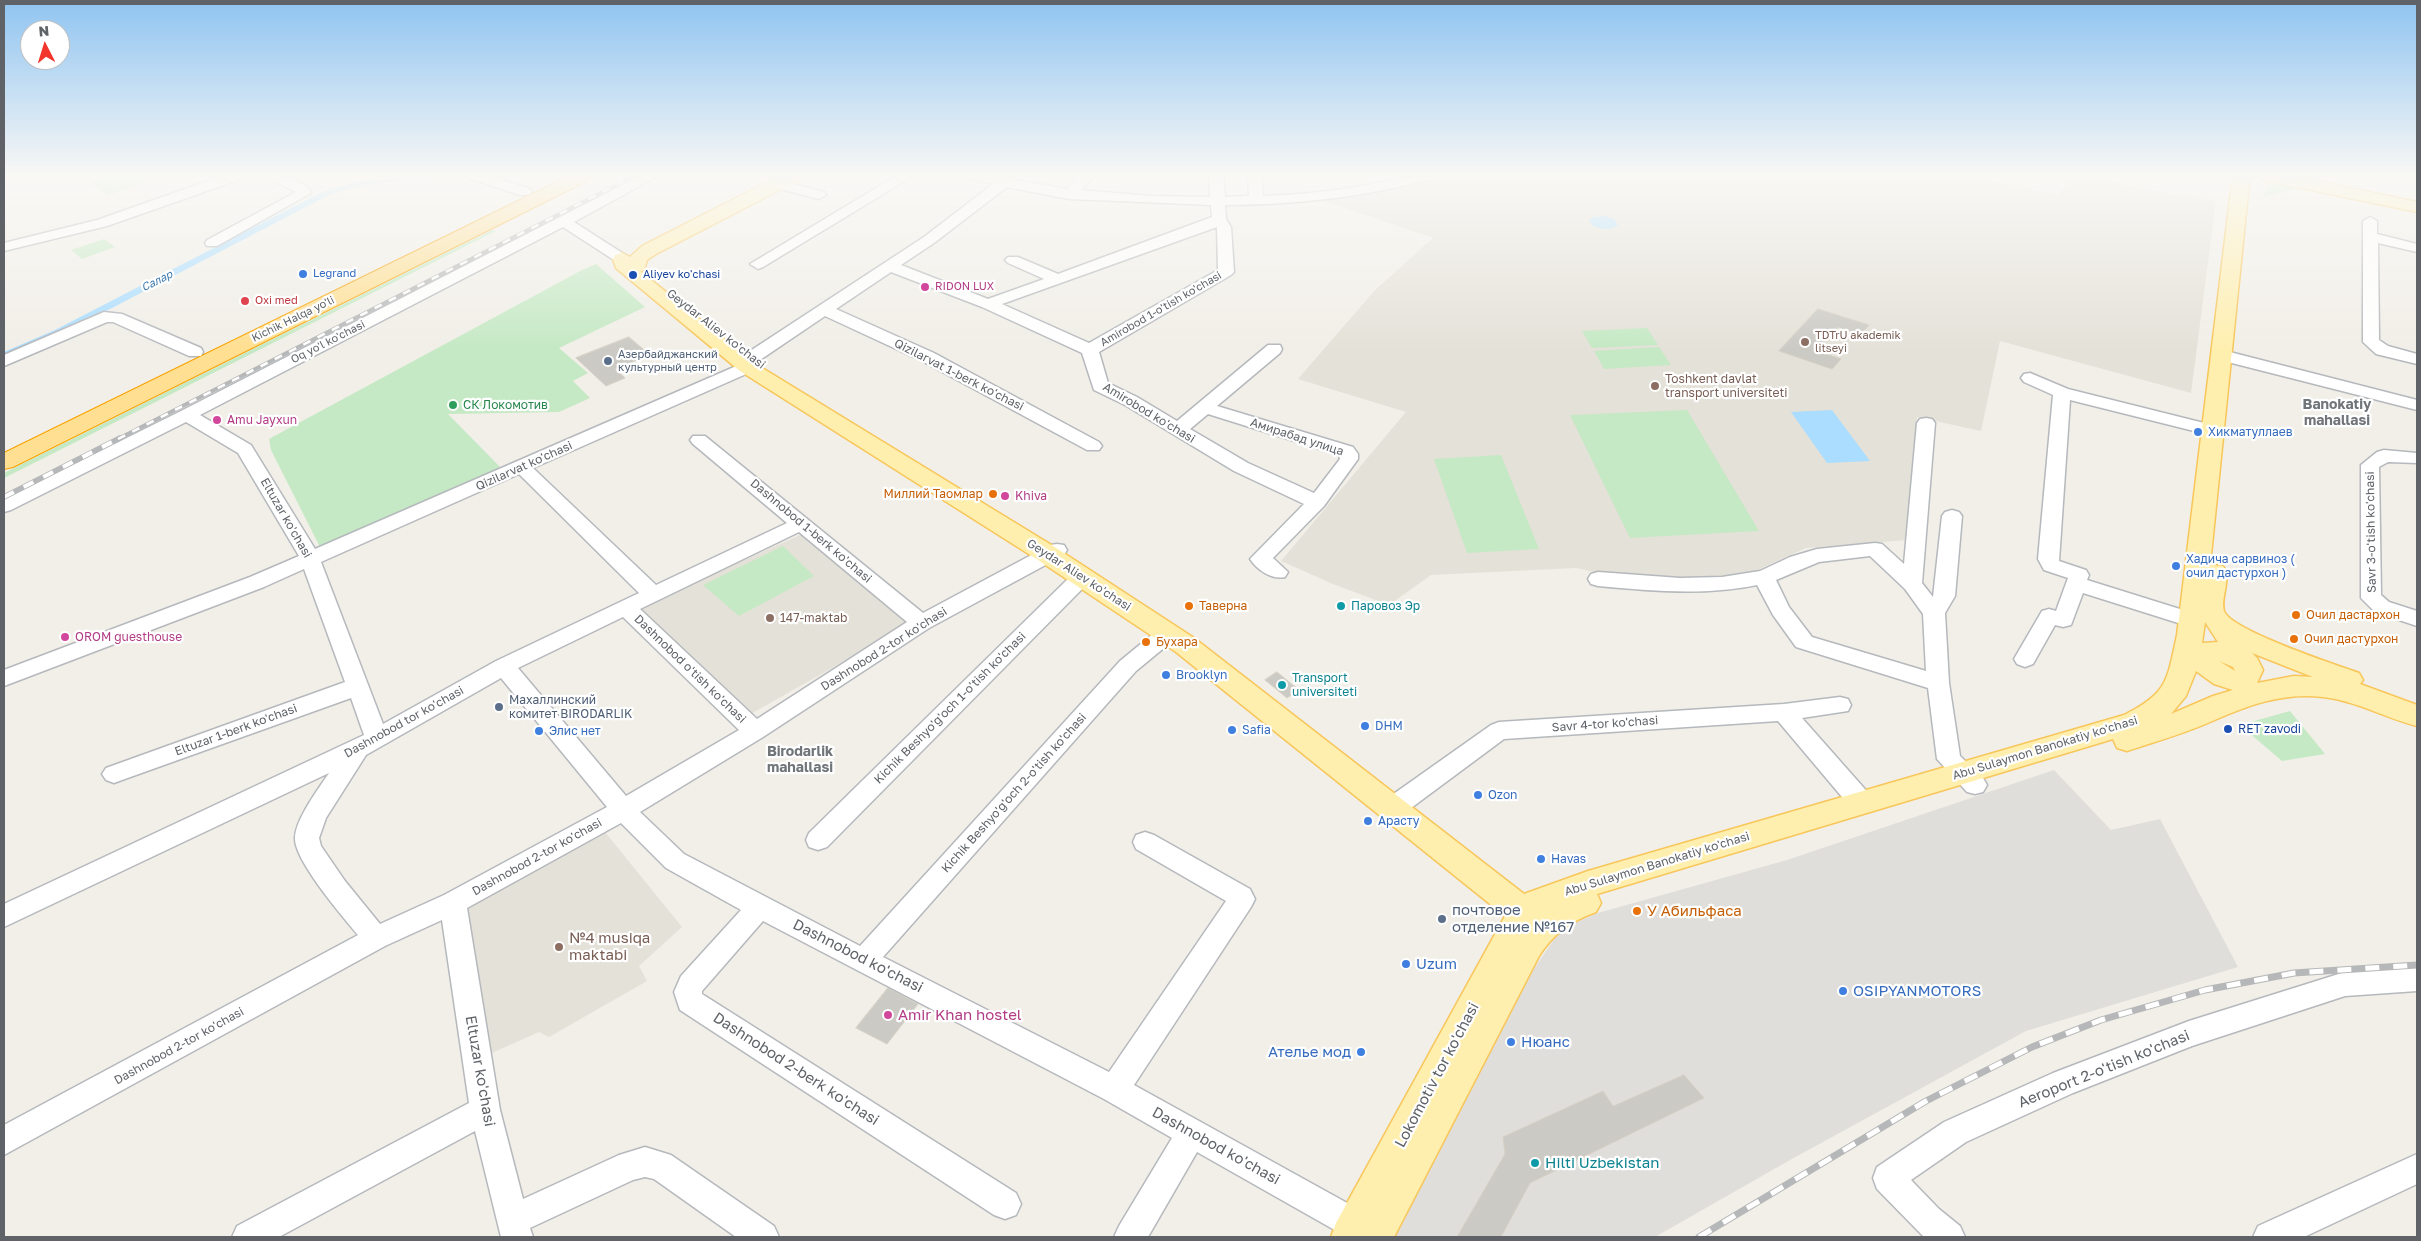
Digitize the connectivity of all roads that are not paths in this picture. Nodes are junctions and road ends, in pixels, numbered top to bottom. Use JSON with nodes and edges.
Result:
{"nodes":[{"id":1,"x":57,"y":234,"type":"edge"},
{"id":2,"x":229,"y":234,"type":"edge"},
{"id":3,"x":448,"y":234,"type":"edge"},
{"id":4,"x":454,"y":234,"type":"edge"},
{"id":5,"x":538,"y":234,"type":"edge"},
{"id":6,"x":584,"y":234,"type":"edge"},
{"id":7,"x":677,"y":234,"type":"edge"},
{"id":8,"x":809,"y":234,"type":"edge"},
{"id":9,"x":939,"y":234,"type":"edge"},
{"id":10,"x":1184,"y":234,"type":"edge"},
{"id":11,"x":1224,"y":234,"type":"edge"},
{"id":12,"x":2237,"y":234,"type":"edge"},
{"id":13,"x":2247,"y":234,"type":"edge"},
{"id":14,"x":2370,"y":234,"type":"edge"},
{"id":15,"x":2370,"y":237,"type":"junction"},
{"id":16,"x":212,"y":243,"type":"dead end"},
{"id":17,"x":4,"y":247,"type":"edge"},
{"id":18,"x":2417,"y":248,"type":"edge"},
{"id":19,"x":1013,"y":260,"type":"dead end"},
{"id":20,"x":630,"y":262,"type":"junction"},
{"id":21,"x":758,"y":264,"type":"dead end"},
{"id":22,"x":890,"y":266,"type":"junction"},
{"id":23,"x":1057,"y":279,"type":"junction"},
{"id":24,"x":988,"y":304,"type":"junction"},
{"id":25,"x":823,"y":309,"type":"junction"},
{"id":26,"x":1274,"y":349,"type":"dead end"},
{"id":27,"x":1090,"y":350,"type":"junction"},
{"id":28,"x":195,"y":352,"type":"junction"},
{"id":29,"x":2229,"y":357,"type":"junction"},
{"id":30,"x":2417,"y":359,"type":"edge"},
{"id":31,"x":4,"y":361,"type":"edge"},
{"id":32,"x":749,"y":363,"type":"junction"},
{"id":33,"x":2030,"y":378,"type":"dead end"},
{"id":34,"x":2062,"y":393,"type":"junction"},
{"id":35,"x":2417,"y":405,"type":"edge"},
{"id":36,"x":1206,"y":408,"type":"junction"},
{"id":37,"x":187,"y":415,"type":"junction"},
{"id":38,"x":1926,"y":423,"type":"dead end"},
{"id":39,"x":1178,"y":430,"type":"junction"},
{"id":40,"x":2214,"y":431,"type":"junction"},
{"id":41,"x":699,"y":440,"type":"dead end"},
{"id":42,"x":4,"y":446,"type":"edge"},
{"id":43,"x":1093,"y":446,"type":"dead end"},
{"id":44,"x":2417,"y":458,"type":"edge"},
{"id":45,"x":4,"y":462,"type":"edge"},
{"id":46,"x":522,"y":467,"type":"junction"},
{"id":47,"x":1317,"y":502,"type":"junction"},
{"id":48,"x":4,"y":506,"type":"edge"},
{"id":49,"x":1952,"y":516,"type":"dead end"},
{"id":50,"x":802,"y":523,"type":"junction"},
{"id":51,"x":1052,"y":552,"type":"junction"},
{"id":52,"x":310,"y":558,"type":"junction"},
{"id":53,"x":1278,"y":572,"type":"dead end"},
{"id":54,"x":1082,"y":577,"type":"junction"},
{"id":55,"x":1764,"y":577,"type":"junction"},
{"id":56,"x":1598,"y":579,"type":"dead end"},
{"id":57,"x":1912,"y":584,"type":"junction"},
{"id":58,"x":2076,"y":584,"type":"junction"},
{"id":59,"x":653,"y":594,"type":"junction"},
{"id":60,"x":625,"y":607,"type":"junction"},
{"id":61,"x":1934,"y":613,"type":"junction"},
{"id":62,"x":2417,"y":618,"type":"edge"},
{"id":63,"x":921,"y":623,"type":"junction"},
{"id":64,"x":1183,"y":638,"type":"junction"},
{"id":65,"x":2214,"y":650,"type":"junction"},
{"id":66,"x":2025,"y":659,"type":"dead end"},
{"id":67,"x":504,"y":666,"type":"junction"},
{"id":68,"x":4,"y":678,"type":"edge"},
{"id":69,"x":1938,"y":683,"type":"junction"},
{"id":70,"x":359,"y":686,"type":"junction"},
{"id":71,"x":2285,"y":687,"type":"junction"},
{"id":72,"x":2368,"y":692,"type":"junction"},
{"id":73,"x":2223,"y":703,"type":"junction"},
{"id":74,"x":1840,"y":705,"type":"dead end"},
{"id":75,"x":2417,"y":706,"type":"edge"},
{"id":76,"x":1784,"y":712,"type":"junction"},
{"id":77,"x":2417,"y":716,"type":"edge"},
{"id":78,"x":755,"y":731,"type":"junction"},
{"id":79,"x":368,"y":743,"type":"junction"},
{"id":80,"x":114,"y":774,"type":"dead end"},
{"id":81,"x":1969,"y":779,"type":"junction"},
{"id":82,"x":1862,"y":803,"type":"junction"},
{"id":83,"x":1398,"y":804,"type":"junction"},
{"id":84,"x":623,"y":810,"type":"junction"},
{"id":85,"x":818,"y":840,"type":"dead end"},
{"id":86,"x":1145,"y":842,"type":"dead end"},
{"id":87,"x":452,"y":903,"type":"junction"},
{"id":88,"x":761,"y":906,"type":"junction"},
{"id":89,"x":1534,"y":913,"type":"junction"},
{"id":90,"x":4,"y":916,"type":"edge"},
{"id":91,"x":376,"y":938,"type":"junction"},
{"id":92,"x":866,"y":959,"type":"junction"},
{"id":93,"x":2417,"y":979,"type":"edge"},
{"id":94,"x":1114,"y":1089,"type":"junction"},
{"id":95,"x":485,"y":1110,"type":"junction"},
{"id":96,"x":1192,"y":1132,"type":"junction"},
{"id":97,"x":4,"y":1141,"type":"edge"},
{"id":98,"x":2417,"y":1169,"type":"edge"},
{"id":99,"x":1005,"y":1204,"type":"dead end"},
{"id":100,"x":515,"y":1228,"type":"edge"},
{"id":101,"x":1364,"y":1234,"type":"edge"},
{"id":102,"x":248,"y":1237,"type":"edge"},
{"id":103,"x":763,"y":1237,"type":"edge"},
{"id":104,"x":1130,"y":1237,"type":"edge"},
{"id":105,"x":1949,"y":1237,"type":"edge"},
{"id":106,"x":2269,"y":1237,"type":"edge"}],
"edges":[{"from":1,"to":17,"type":"street"},
{"from":2,"to":16,"type":"street"},
{"from":3,"to":28,"type":"highway","name":"Kichik Halqa yo'li"},
{"from":4,"to":45,"type":"highway","name":"Kichik Halqa yo'li"},
{"from":5,"to":37,"type":"street","name":"Oq yo'l ko'chasi"},
{"from":6,"to":20,"type":"street","name":"Geydar Aliev ko'chasi"},
{"from":7,"to":20,"type":"main road"},
{"from":8,"to":21,"type":"street"},
{"from":9,"to":22,"type":"street","name":"Qizilarvat ko'chasi"},
{"from":10,"to":23,"type":"street"},
{"from":11,"to":27,"type":"street","name":"Amirobod 1-o'tish ko'chasi"},
{"from":12,"to":29,"type":"main road","name":"Abu Sulaymon Banokatiy ko'chasi"},
{"from":13,"to":29,"type":"main road","name":"Abu Sulaymon Banokatiy ko'chasi"},
{"from":14,"to":15,"type":"street"},
{"from":15,"to":18,"type":"street"},
{"from":15,"to":30,"type":"street"},
{"from":19,"to":23,"type":"street"},
{"from":20,"to":32,"type":"main road","name":"Geydar Aliev ko'chasi"},
{"from":22,"to":24,"type":"street"},
{"from":22,"to":25,"type":"street","name":"Qizilarvat ko'chasi"},
{"from":23,"to":24,"type":"street"},
{"from":24,"to":27,"type":"street"},
{"from":25,"to":32,"type":"street","name":"Qizilarvat ko'chasi"},
{"from":25,"to":43,"type":"street","name":"Qizilarvat 1-berk ko'chasi"},
{"from":26,"to":36,"type":"street"},
{"from":27,"to":39,"type":"street","name":"Amirobod ko'chasi"},
{"from":28,"to":31,"type":"street"},
{"from":28,"to":42,"type":"highway","name":"Kichik Halqa yo'li"},
{"from":29,"to":35,"type":"street"},
{"from":29,"to":40,"type":"main road","name":"Abu Sulaymon Banokatiy ko'chasi"},
{"from":29,"to":65,"type":"main road","name":"Abu Sulaymon Banokatiy ko'chasi"},
{"from":32,"to":46,"type":"street","name":"Qizilarvat ko'chasi"},
{"from":32,"to":51,"type":"main road","name":"Geydar Aliev ko'chasi"},
{"from":33,"to":34,"type":"street"},
{"from":34,"to":40,"type":"street"},
{"from":34,"to":58,"type":"street"},
{"from":36,"to":39,"type":"street"},
{"from":36,"to":47,"type":"street","name":"Амирабад улица"},
{"from":37,"to":48,"type":"street","name":"Oq yo'l ko'chasi"},
{"from":37,"to":52,"type":"street","name":"Eltuzar ko'chasi"},
{"from":38,"to":57,"type":"street"},
{"from":39,"to":47,"type":"street","name":"Amirobod ko'chasi"},
{"from":40,"to":65,"type":"main road","name":"Abu Sulaymon Banokatiy ko'chasi"},
{"from":41,"to":50,"type":"street","name":"Dashnobod 1-berk ko'chasi"},
{"from":44,"to":62,"type":"street","name":"Savr 3-o'tish ko'chasi"},
{"from":46,"to":52,"type":"street","name":"Qizilarvat ko'chasi"},
{"from":46,"to":59,"type":"street"},
{"from":47,"to":53,"type":"street","name":"Амирабад улица"},
{"from":49,"to":61,"type":"street"},
{"from":50,"to":59,"type":"street","name":"Dashnobod tor ko'chasi"},
{"from":50,"to":63,"type":"street","name":"Dashnobod 1-berk ko'chasi"},
{"from":51,"to":54,"type":"main road","name":"Geydar Aliev ko'chasi"},
{"from":51,"to":63,"type":"street","name":"Dashnobod 2-tor ko'chasi"},
{"from":51,"to":64,"type":"main road","name":"Geydar Aliev ko'chasi"},
{"from":52,"to":68,"type":"street","name":"Qizilarvat ko'chasi"},
{"from":52,"to":70,"type":"street","name":"Eltuzar ko'chasi"},
{"from":54,"to":64,"type":"main road","name":"Geydar Aliev ko'chasi"},
{"from":54,"to":85,"type":"street","name":"Kichik Beshyo'g'och 1-o'tish ko'chasi"},
{"from":55,"to":56,"type":"street"},
{"from":55,"to":57,"type":"street"},
{"from":55,"to":69,"type":"street"},
{"from":57,"to":61,"type":"street"},
{"from":58,"to":65,"type":"street"},
{"from":58,"to":66,"type":"street"},
{"from":59,"to":60,"type":"street","name":"Dashnobod tor ko'chasi"},
{"from":60,"to":67,"type":"street","name":"Dashnobod tor ko'chasi"},
{"from":60,"to":78,"type":"street","name":"Dashnobod o'tish ko'chasi"},
{"from":61,"to":69,"type":"street"},
{"from":63,"to":78,"type":"street","name":"Dashnobod 2-tor ko'chasi"},
{"from":64,"to":83,"type":"main road","name":"Geydar Aliev ko'chasi"},
{"from":64,"to":92,"type":"street","name":"Kichik Beshyo'g'och 2-o'tish ko'chasi"},
{"from":65,"to":71,"type":"main road"},
{"from":65,"to":72,"type":"main road"},
{"from":65,"to":72,"type":"main road"},
{"from":65,"to":73,"type":"main road"},
{"from":65,"to":81,"type":"main road","name":"Abu Sulaymon Banokatiy ko'chasi"},
{"from":67,"to":79,"type":"street","name":"Dashnobod tor ko'chasi"},
{"from":67,"to":84,"type":"street","name":"Dashnobod ko'chasi"},
{"from":69,"to":81,"type":"street"},
{"from":70,"to":79,"type":"street","name":"Eltuzar ko'chasi"},
{"from":70,"to":80,"type":"street","name":"Eltuzar 1-berk ko'chasi"},
{"from":71,"to":72,"type":"main road","name":"Abu Sulaymon Banokatiy ko'chasi"},
{"from":71,"to":73,"type":"main road","name":"Abu Sulaymon Banokatiy ko'chasi"},
{"from":72,"to":75,"type":"main road"},
{"from":72,"to":77,"type":"main road"},
{"from":73,"to":81,"type":"main road","name":"Abu Sulaymon Banokatiy ko'chasi"},
{"from":74,"to":76,"type":"street","name":"Savr 4-tor ko'chasi"},
{"from":76,"to":82,"type":"street"},
{"from":76,"to":83,"type":"street","name":"Savr 4-tor ko'chasi"},
{"from":78,"to":84,"type":"street","name":"Dashnobod 2-tor ko'chasi"},
{"from":79,"to":90,"type":"street","name":"Dashnobod tor ko'chasi"},
{"from":79,"to":91,"type":"street"},
{"from":81,"to":82,"type":"main road","name":"Abu Sulaymon Banokatiy ko'chasi"},
{"from":81,"to":89,"type":"main road","name":"Abu Sulaymon Banokatiy ko'chasi"},
{"from":82,"to":89,"type":"main road","name":"Abu Sulaymon Banokatiy ko'chasi"},
{"from":83,"to":89,"type":"main road","name":"Geydar Aliev ko'chasi"},
{"from":84,"to":87,"type":"street","name":"Dashnobod 2-tor ko'chasi"},
{"from":84,"to":88,"type":"street","name":"Dashnobod ko'chasi"},
{"from":86,"to":94,"type":"street"},
{"from":87,"to":91,"type":"street","name":"Dashnobod 2-tor ko'chasi"},
{"from":87,"to":95,"type":"street","name":"Eltuzar ko'chasi"},
{"from":88,"to":92,"type":"street","name":"Dashnobod ko'chasi"},
{"from":88,"to":99,"type":"street","name":"Dashnobod 2-berk ko'chasi"},
{"from":89,"to":101,"type":"main road","name":"Lokomotiv tor ko'chasi"},
{"from":91,"to":97,"type":"street","name":"Dashnobod 2-tor ko'chasi"},
{"from":92,"to":94,"type":"street","name":"Dashnobod ko'chasi"},
{"from":93,"to":105,"type":"street","name":"Aeroport 2-o'tish ko'chasi"},
{"from":94,"to":96,"type":"street","name":"Dashnobod ko'chasi"},
{"from":95,"to":100,"type":"street","name":"Eltuzar ko'chasi"},
{"from":95,"to":102,"type":"street"},
{"from":96,"to":101,"type":"street","name":"Dashnobod ko'chasi"},
{"from":96,"to":104,"type":"street"},
{"from":98,"to":106,"type":"street"},
{"from":100,"to":103,"type":"street"}]}
